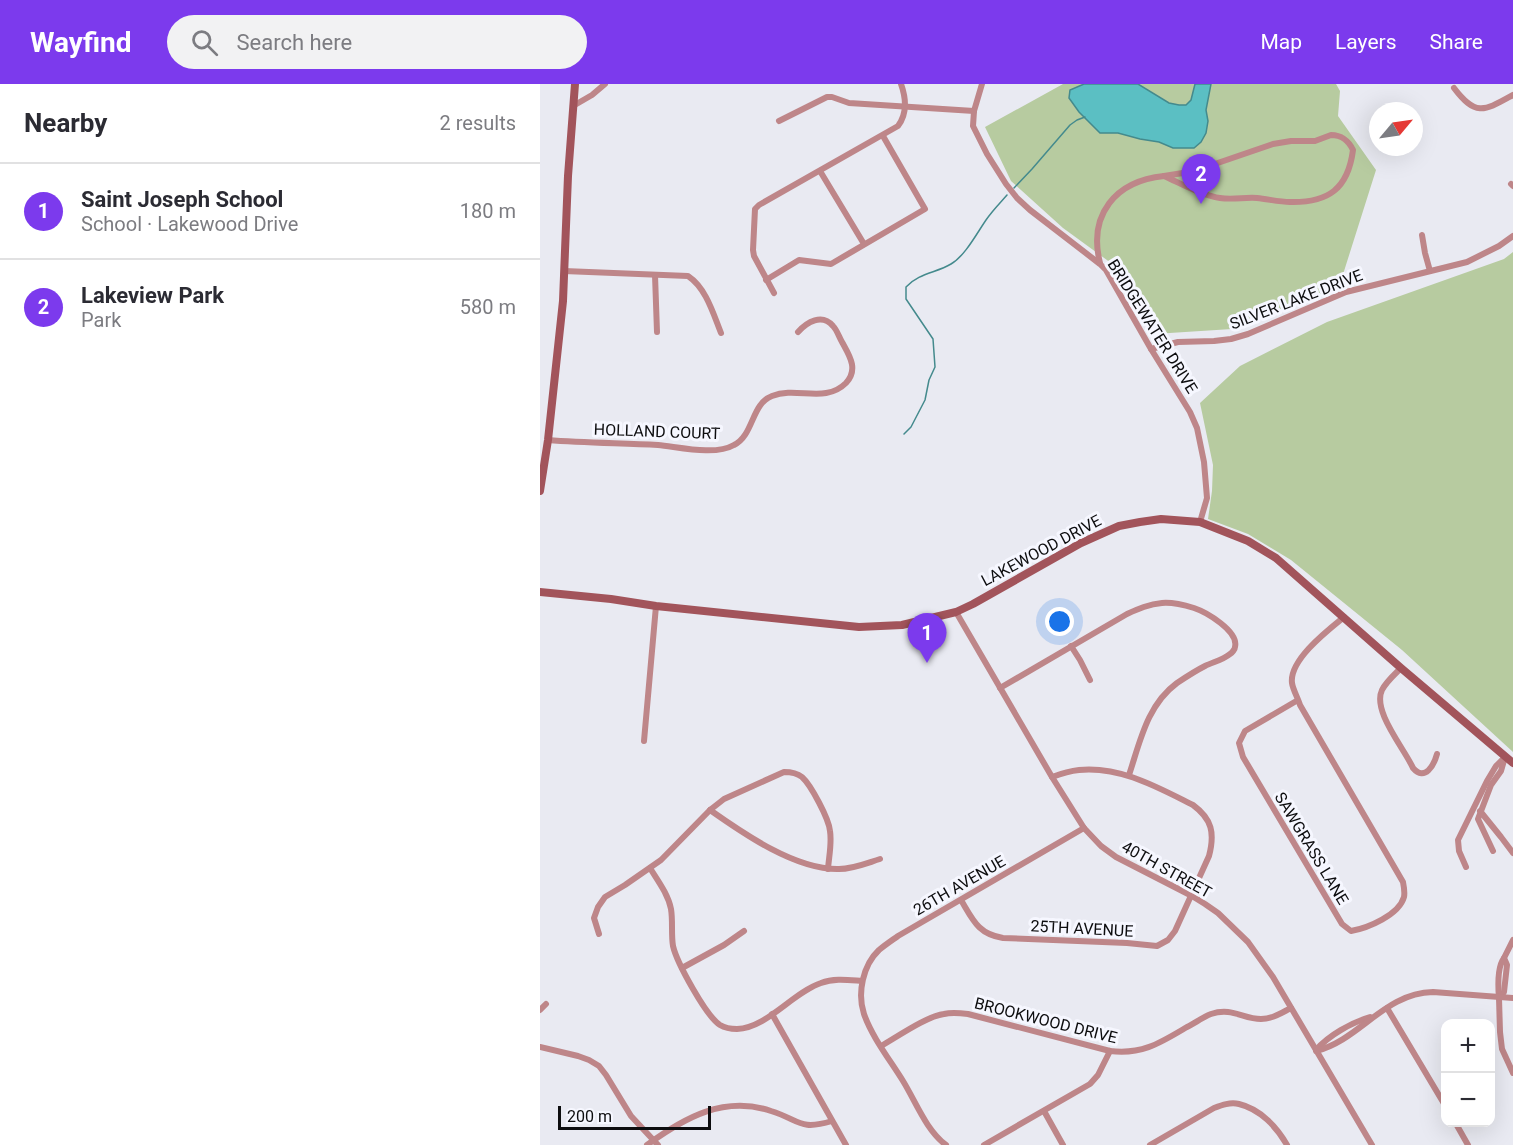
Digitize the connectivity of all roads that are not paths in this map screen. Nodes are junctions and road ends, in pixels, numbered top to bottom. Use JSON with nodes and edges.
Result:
{"nodes":[{"id":1,"x":575,"y":84,"type":"edge"},
{"id":2,"x":605,"y":84,"type":"edge"},
{"id":3,"x":902,"y":84,"type":"edge"},
{"id":4,"x":982,"y":84,"type":"edge"},
{"id":5,"x":1454,"y":88,"type":"dead end"},
{"id":6,"x":1513,"y":95,"type":"edge"},
{"id":7,"x":573,"y":106,"type":"junction"},
{"id":8,"x":905,"y":106,"type":"junction"},
{"id":9,"x":974,"y":111,"type":"junction"},
{"id":10,"x":779,"y":121,"type":"dead end"},
{"id":11,"x":883,"y":136,"type":"junction"},
{"id":12,"x":820,"y":171,"type":"junction"},
{"id":13,"x":1164,"y":176,"type":"junction"},
{"id":14,"x":1422,"y":235,"type":"dead end"},
{"id":15,"x":1513,"y":236,"type":"edge"},
{"id":16,"x":864,"y":244,"type":"junction"},
{"id":17,"x":1100,"y":264,"type":"junction"},
{"id":18,"x":564,"y":271,"type":"junction"},
{"id":19,"x":1430,"y":271,"type":"junction"},
{"id":20,"x":655,"y":275,"type":"junction"},
{"id":21,"x":766,"y":280,"type":"junction"},
{"id":22,"x":774,"y":293,"type":"dead end"},
{"id":23,"x":657,"y":332,"type":"dead end"},
{"id":24,"x":798,"y":332,"type":"dead end"},
{"id":25,"x":721,"y":333,"type":"dead end"},
{"id":26,"x":1151,"y":349,"type":"junction"},
{"id":27,"x":548,"y":440,"type":"junction"},
{"id":28,"x":540,"y":491,"type":"edge"},
{"id":29,"x":1200,"y":522,"type":"junction"},
{"id":30,"x":540,"y":592,"type":"edge"},
{"id":31,"x":656,"y":606,"type":"junction"},
{"id":32,"x":956,"y":612,"type":"junction"},
{"id":33,"x":1344,"y":618,"type":"junction"},
{"id":34,"x":1071,"y":646,"type":"junction"},
{"id":35,"x":1401,"y":668,"type":"junction"},
{"id":36,"x":1090,"y":680,"type":"dead end"},
{"id":37,"x":1000,"y":688,"type":"junction"},
{"id":38,"x":1298,"y":700,"type":"junction"},
{"id":39,"x":644,"y":741,"type":"dead end"},
{"id":40,"x":1437,"y":754,"type":"dead end"},
{"id":41,"x":1505,"y":757,"type":"junction"},
{"id":42,"x":1513,"y":763,"type":"edge"},
{"id":43,"x":1129,"y":775,"type":"junction"},
{"id":44,"x":1052,"y":777,"type":"junction"},
{"id":45,"x":710,"y":810,"type":"junction"},
{"id":46,"x":1480,"y":811,"type":"junction"},
{"id":47,"x":1084,"y":828,"type":"junction"},
{"id":48,"x":1493,"y":851,"type":"dead end"},
{"id":49,"x":1513,"y":853,"type":"edge"},
{"id":50,"x":880,"y":859,"type":"dead end"},
{"id":51,"x":1466,"y":867,"type":"dead end"},
{"id":52,"x":650,"y":868,"type":"junction"},
{"id":53,"x":828,"y":869,"type":"junction"},
{"id":54,"x":1192,"y":896,"type":"junction"},
{"id":55,"x":961,"y":900,"type":"junction"},
{"id":56,"x":744,"y":931,"type":"dead end"},
{"id":57,"x":598,"y":934,"type":"dead end"},
{"id":58,"x":1513,"y":940,"type":"edge"},
{"id":59,"x":682,"y":968,"type":"junction"},
{"id":60,"x":862,"y":981,"type":"junction"},
{"id":61,"x":1499,"y":998,"type":"junction"},
{"id":62,"x":1513,"y":998,"type":"edge"},
{"id":63,"x":546,"y":1004,"type":"dead end"},
{"id":64,"x":1291,"y":1008,"type":"junction"},
{"id":65,"x":1387,"y":1008,"type":"junction"},
{"id":66,"x":540,"y":1010,"type":"edge"},
{"id":67,"x":772,"y":1014,"type":"junction"},
{"id":68,"x":881,"y":1046,"type":"junction"},
{"id":69,"x":540,"y":1047,"type":"edge"},
{"id":70,"x":1110,"y":1051,"type":"junction"},
{"id":71,"x":1316,"y":1051,"type":"junction"},
{"id":72,"x":1513,"y":1073,"type":"edge"},
{"id":73,"x":1441,"y":1099,"type":"edge"},
{"id":74,"x":1044,"y":1111,"type":"junction"},
{"id":75,"x":832,"y":1121,"type":"junction"},
{"id":76,"x":1458,"y":1127,"type":"edge"},
{"id":77,"x":656,"y":1142,"type":"edge"},
{"id":78,"x":1163,"y":1142,"type":"edge"},
{"id":79,"x":647,"y":1145,"type":"edge"},
{"id":80,"x":846,"y":1145,"type":"edge"},
{"id":81,"x":946,"y":1145,"type":"edge"},
{"id":82,"x":984,"y":1145,"type":"edge"},
{"id":83,"x":1063,"y":1145,"type":"edge"},
{"id":84,"x":1150,"y":1145,"type":"edge"},
{"id":85,"x":1287,"y":1145,"type":"edge"},
{"id":86,"x":1372,"y":1145,"type":"edge"},
{"id":87,"x":1468,"y":1145,"type":"edge"}],
"edges":[{"from":1,"to":7,"type":"street"},
{"from":2,"to":7,"type":"street"},
{"from":3,"to":8,"type":"street"},
{"from":4,"to":9,"type":"street","name":"BRIDGEWATER DRIVE"},
{"from":5,"to":6,"type":"street"},
{"from":7,"to":18,"type":"street"},
{"from":8,"to":9,"type":"street"},
{"from":8,"to":10,"type":"street"},
{"from":8,"to":11,"type":"street"},
{"from":9,"to":17,"type":"street","name":"BRIDGEWATER DRIVE"},
{"from":11,"to":12,"type":"street"},
{"from":11,"to":16,"type":"street"},
{"from":12,"to":16,"type":"street"},
{"from":12,"to":21,"type":"street"},
{"from":13,"to":13,"type":"street"},
{"from":13,"to":17,"type":"street"},
{"from":14,"to":19,"type":"street"},
{"from":15,"to":19,"type":"street","name":"SILVER LAKE DRIVE"},
{"from":16,"to":21,"type":"street"},
{"from":17,"to":26,"type":"street","name":"BRIDGEWATER DRIVE"},
{"from":18,"to":20,"type":"street"},
{"from":18,"to":27,"type":"street"},
{"from":19,"to":26,"type":"street","name":"SILVER LAKE DRIVE"},
{"from":20,"to":23,"type":"street"},
{"from":20,"to":25,"type":"street"},
{"from":21,"to":22,"type":"street"},
{"from":24,"to":27,"type":"street","name":"HOLLAND COURT"},
{"from":26,"to":29,"type":"street","name":"BRIDGEWATER DRIVE"},
{"from":27,"to":28,"type":"street"},
{"from":29,"to":32,"type":"street","name":"LAKEWOOD DRIVE"},
{"from":29,"to":33,"type":"street","name":"LAKEWOOD DRIVE"},
{"from":30,"to":31,"type":"street","name":"LAKEWOOD DRIVE"},
{"from":31,"to":32,"type":"street","name":"LAKEWOOD DRIVE"},
{"from":31,"to":39,"type":"street"},
{"from":32,"to":37,"type":"street","name":"40TH STREET"},
{"from":33,"to":35,"type":"street","name":"LAKEWOOD DRIVE"},
{"from":33,"to":38,"type":"street","name":"SAWGRASS LANE"},
{"from":34,"to":36,"type":"street"},
{"from":34,"to":37,"type":"street"},
{"from":34,"to":43,"type":"street"},
{"from":35,"to":40,"type":"street"},
{"from":35,"to":41,"type":"street","name":"LAKEWOOD DRIVE"},
{"from":37,"to":44,"type":"street","name":"40TH STREET"},
{"from":38,"to":38,"type":"street","name":"SAWGRASS LANE"},
{"from":41,"to":42,"type":"street","name":"LAKEWOOD DRIVE"},
{"from":41,"to":46,"type":"street"},
{"from":41,"to":51,"type":"street"},
{"from":43,"to":44,"type":"street","name":"25TH AVENUE"},
{"from":43,"to":54,"type":"street","name":"25TH AVENUE"},
{"from":44,"to":47,"type":"street","name":"40TH STREET"},
{"from":45,"to":52,"type":"street"},
{"from":45,"to":53,"type":"street"},
{"from":45,"to":53,"type":"street"},
{"from":46,"to":48,"type":"street"},
{"from":46,"to":49,"type":"street"},
{"from":47,"to":54,"type":"street","name":"40TH STREET"},
{"from":47,"to":55,"type":"street","name":"26TH AVENUE"},
{"from":50,"to":53,"type":"street"},
{"from":52,"to":57,"type":"street"},
{"from":52,"to":59,"type":"street"},
{"from":54,"to":55,"type":"street","name":"25TH AVENUE"},
{"from":54,"to":64,"type":"street","name":"40TH STREET"},
{"from":55,"to":60,"type":"street","name":"26TH AVENUE"},
{"from":56,"to":59,"type":"street"},
{"from":58,"to":61,"type":"street"},
{"from":59,"to":67,"type":"street"},
{"from":60,"to":67,"type":"street"},
{"from":60,"to":68,"type":"street"},
{"from":61,"to":62,"type":"street"},
{"from":61,"to":65,"type":"street"},
{"from":61,"to":72,"type":"street"},
{"from":63,"to":66,"type":"street"},
{"from":64,"to":70,"type":"street","name":"BROOKWOOD DRIVE"},
{"from":64,"to":71,"type":"street","name":"40TH STREET"},
{"from":65,"to":71,"type":"street"},
{"from":65,"to":73,"type":"street"},
{"from":67,"to":75,"type":"street"},
{"from":68,"to":70,"type":"street","name":"BROOKWOOD DRIVE"},
{"from":68,"to":81,"type":"street"},
{"from":69,"to":77,"type":"street"},
{"from":70,"to":74,"type":"street"},
{"from":71,"to":86,"type":"street","name":"40TH STREET"},
{"from":74,"to":82,"type":"street"},
{"from":74,"to":83,"type":"street"},
{"from":75,"to":77,"type":"street"},
{"from":75,"to":80,"type":"street"},
{"from":76,"to":87,"type":"street"},
{"from":77,"to":79,"type":"street"},
{"from":78,"to":84,"type":"street"},
{"from":78,"to":85,"type":"street"}]}
